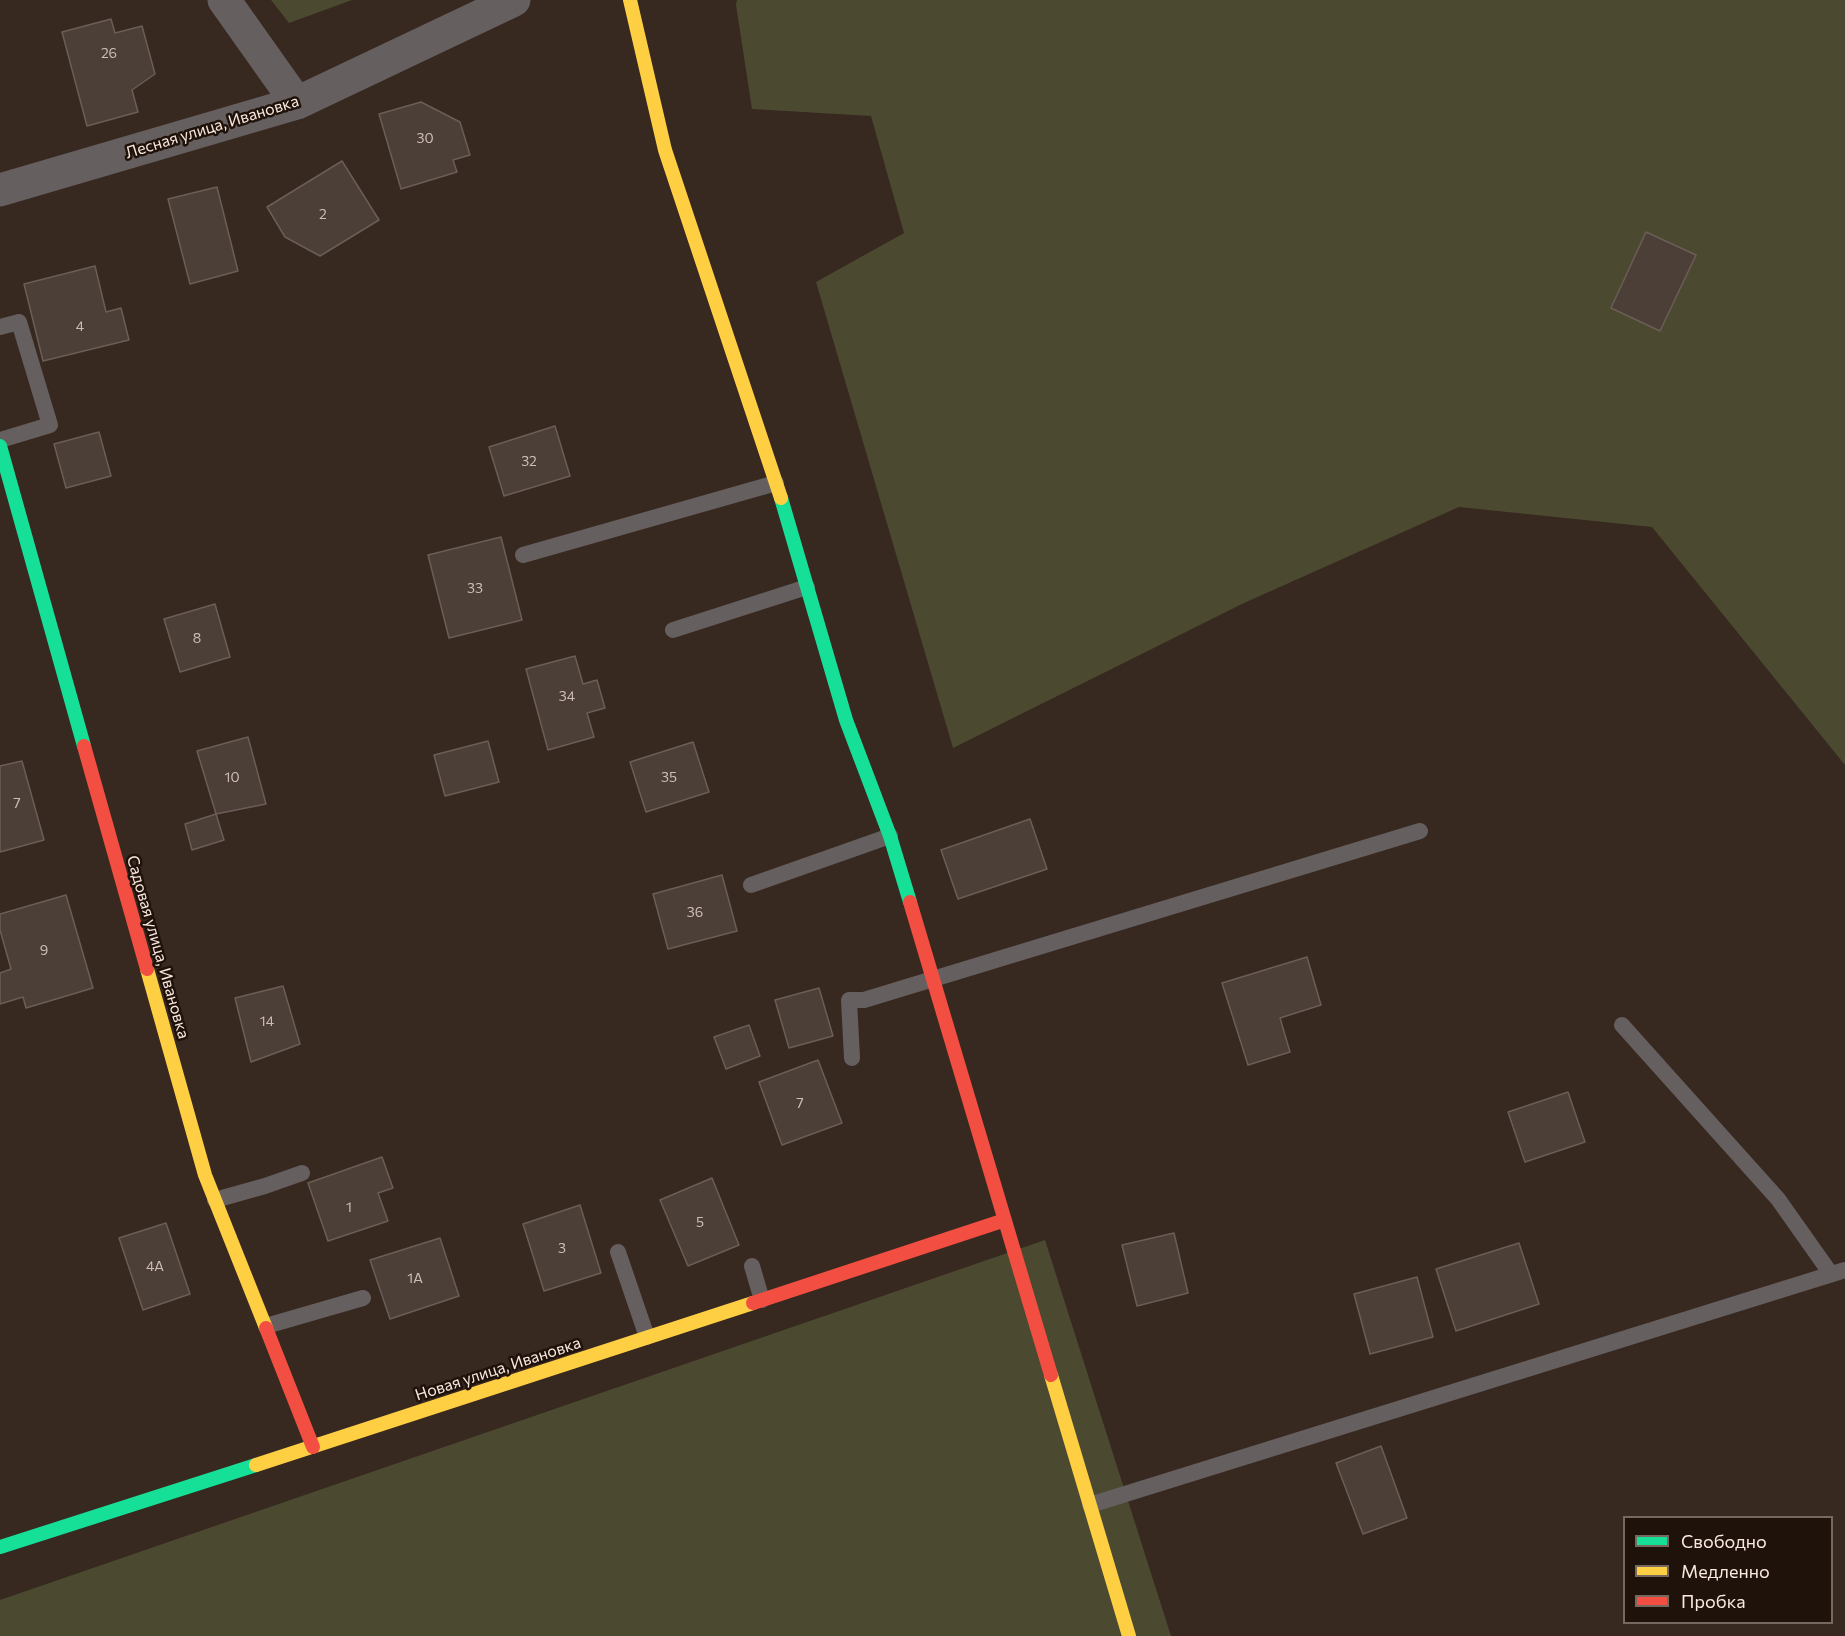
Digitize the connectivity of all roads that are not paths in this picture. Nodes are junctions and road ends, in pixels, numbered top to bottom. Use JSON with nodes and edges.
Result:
{"nodes":[{"id":1,"x":224,"y":0,"type":"edge"},
{"id":2,"x":514,"y":0,"type":"edge"},
{"id":3,"x":630,"y":0,"type":"edge"},
{"id":4,"x":297,"y":103,"type":"junction"},
{"id":5,"x":0,"y":190,"type":"edge"},
{"id":6,"x":0,"y":327,"type":"edge"},
{"id":7,"x":0,"y":440,"type":"edge"},
{"id":8,"x":0,"y":446,"type":"edge"},
{"id":9,"x":776,"y":483,"type":"junction"},
{"id":10,"x":523,"y":555,"type":"dead end"},
{"id":11,"x":807,"y":587,"type":"junction"},
{"id":12,"x":673,"y":630,"type":"dead end"},
{"id":13,"x":1420,"y":831,"type":"dead end"},
{"id":14,"x":890,"y":836,"type":"junction"},
{"id":15,"x":751,"y":885,"type":"dead end"},
{"id":16,"x":933,"y":978,"type":"junction"},
{"id":17,"x":1622,"y":1025,"type":"dead end"},
{"id":18,"x":852,"y":1058,"type":"dead end"},
{"id":19,"x":302,"y":1173,"type":"dead end"},
{"id":20,"x":215,"y":1200,"type":"junction"},
{"id":21,"x":1005,"y":1220,"type":"junction"},
{"id":22,"x":618,"y":1252,"type":"dead end"},
{"id":23,"x":752,"y":1266,"type":"dead end"},
{"id":24,"x":1838,"y":1272,"type":"edge"},
{"id":25,"x":363,"y":1298,"type":"dead end"},
{"id":26,"x":762,"y":1300,"type":"junction"},
{"id":27,"x":266,"y":1326,"type":"junction"},
{"id":28,"x":647,"y":1337,"type":"junction"},
{"id":29,"x":313,"y":1447,"type":"junction"},
{"id":30,"x":1090,"y":1505,"type":"junction"},
{"id":31,"x":0,"y":1547,"type":"edge"},
{"id":32,"x":1129,"y":1636,"type":"edge"}],
"edges":[{"from":1,"to":4,"type":"street"},
{"from":2,"to":4,"type":"street","name":"Лесная улица, Ивановка"},
{"from":3,"to":9,"type":"street"},
{"from":4,"to":5,"type":"street","name":"Лесная улица, Ивановка"},
{"from":6,"to":7,"type":"lane"},
{"from":8,"to":20,"type":"street","name":"Садовая улица, Ивановка"},
{"from":9,"to":10,"type":"lane"},
{"from":9,"to":11,"type":"street"},
{"from":11,"to":12,"type":"lane"},
{"from":11,"to":14,"type":"street"},
{"from":13,"to":16,"type":"lane"},
{"from":14,"to":15,"type":"lane"},
{"from":14,"to":16,"type":"street"},
{"from":16,"to":18,"type":"lane"},
{"from":16,"to":21,"type":"street"},
{"from":17,"to":24,"type":"lane"},
{"from":19,"to":20,"type":"lane"},
{"from":20,"to":27,"type":"street","name":"Садовая улица, Ивановка"},
{"from":21,"to":26,"type":"street","name":"Новая улица, Ивановка"},
{"from":21,"to":30,"type":"street"},
{"from":22,"to":28,"type":"lane"},
{"from":23,"to":26,"type":"lane"},
{"from":24,"to":30,"type":"lane"},
{"from":25,"to":27,"type":"lane"},
{"from":26,"to":28,"type":"street","name":"Новая улица, Ивановка"},
{"from":27,"to":29,"type":"street","name":"Садовая улица, Ивановка"},
{"from":28,"to":29,"type":"street","name":"Новая улица, Ивановка"},
{"from":29,"to":31,"type":"street","name":"Новая улица, Ивановка"},
{"from":30,"to":32,"type":"street"}]}
